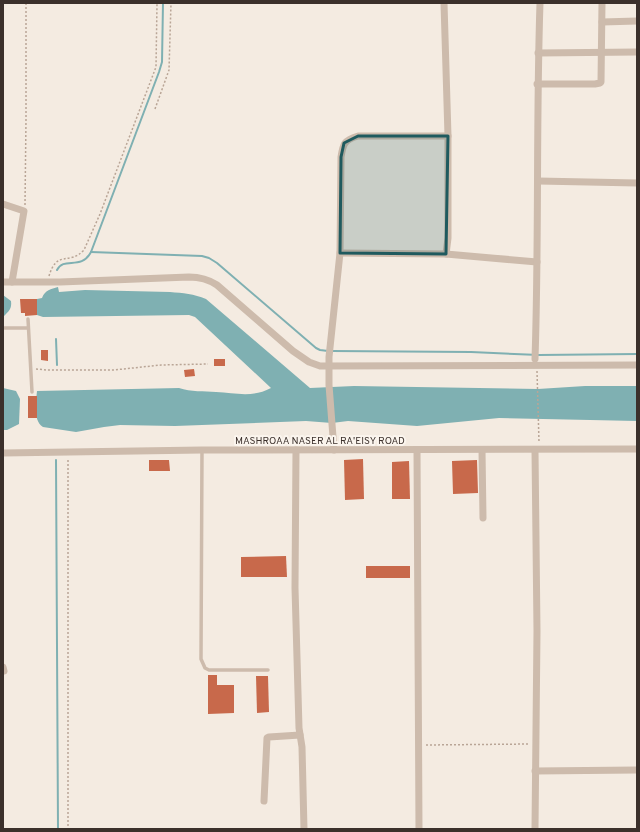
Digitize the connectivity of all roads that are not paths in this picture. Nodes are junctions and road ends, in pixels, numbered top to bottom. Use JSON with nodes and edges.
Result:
{"nodes":[{"id":1,"x":444,"y":3,"type":"edge"},
{"id":2,"x":540,"y":3,"type":"edge"},
{"id":3,"x":602,"y":3,"type":"edge"},
{"id":4,"x":637,"y":21,"type":"edge"},
{"id":5,"x":602,"y":22,"type":"junction"},
{"id":6,"x":637,"y":52,"type":"edge"},
{"id":7,"x":538,"y":53,"type":"junction"},
{"id":8,"x":601,"y":54,"type":"junction"},
{"id":9,"x":537,"y":84,"type":"junction"},
{"id":10,"x":448,"y":136,"type":"junction"},
{"id":11,"x":538,"y":182,"type":"junction"},
{"id":12,"x":637,"y":183,"type":"edge"},
{"id":13,"x":3,"y":204,"type":"edge"},
{"id":14,"x":340,"y":253,"type":"junction"},
{"id":15,"x":446,"y":254,"type":"junction"},
{"id":16,"x":537,"y":262,"type":"junction"},
{"id":17,"x":3,"y":282,"type":"edge"},
{"id":18,"x":12,"y":282,"type":"junction"},
{"id":19,"x":28,"y":319,"type":"dead end"},
{"id":20,"x":3,"y":328,"type":"edge"},
{"id":21,"x":28,"y":328,"type":"junction"},
{"id":22,"x":536,"y":362,"type":"junction"},
{"id":23,"x":637,"y":365,"type":"edge"},
{"id":24,"x":329,"y":367,"type":"junction"},
{"id":25,"x":32,"y":392,"type":"dead end"},
{"id":26,"x":637,"y":449,"type":"edge"},
{"id":27,"x":202,"y":450,"type":"junction"},
{"id":28,"x":296,"y":450,"type":"junction"},
{"id":29,"x":334,"y":450,"type":"junction"},
{"id":30,"x":417,"y":450,"type":"junction"},
{"id":31,"x":482,"y":450,"type":"junction"},
{"id":32,"x":538,"y":450,"type":"junction"},
{"id":33,"x":3,"y":453,"type":"edge"},
{"id":34,"x":483,"y":518,"type":"dead end"},
{"id":35,"x":268,"y":670,"type":"dead end"},
{"id":36,"x":300,"y":735,"type":"junction"},
{"id":37,"x":637,"y":770,"type":"edge"},
{"id":38,"x":535,"y":771,"type":"junction"},
{"id":39,"x":264,"y":801,"type":"dead end"},
{"id":40,"x":304,"y":829,"type":"edge"},
{"id":41,"x":419,"y":829,"type":"edge"},
{"id":42,"x":535,"y":829,"type":"edge"}],
"edges":[{"from":1,"to":10,"type":"street"},
{"from":2,"to":7,"type":"street"},
{"from":3,"to":5,"type":"street"},
{"from":4,"to":5,"type":"street"},
{"from":5,"to":8,"type":"street"},
{"from":6,"to":8,"type":"street"},
{"from":7,"to":8,"type":"street"},
{"from":7,"to":9,"type":"street"},
{"from":8,"to":9,"type":"street"},
{"from":9,"to":11,"type":"street"},
{"from":10,"to":14,"type":"street"},
{"from":10,"to":15,"type":"street"},
{"from":11,"to":12,"type":"street"},
{"from":11,"to":16,"type":"street"},
{"from":13,"to":18,"type":"street"},
{"from":14,"to":15,"type":"street"},
{"from":14,"to":24,"type":"street"},
{"from":15,"to":16,"type":"street"},
{"from":16,"to":22,"type":"street"},
{"from":17,"to":18,"type":"street"},
{"from":18,"to":24,"type":"street"},
{"from":19,"to":21,"type":"lane"},
{"from":20,"to":21,"type":"lane"},
{"from":21,"to":25,"type":"lane"},
{"from":22,"to":23,"type":"street"},
{"from":22,"to":24,"type":"street"},
{"from":24,"to":29,"type":"street"},
{"from":26,"to":32,"type":"street","name":"MASHROAA NASER AL RA'EISY ROAD"},
{"from":27,"to":28,"type":"street","name":"MASHROAA NASER AL RA'EISY ROAD"},
{"from":27,"to":33,"type":"street","name":"MASHROAA NASER AL RA'EISY ROAD"},
{"from":27,"to":35,"type":"lane"},
{"from":28,"to":29,"type":"street","name":"MASHROAA NASER AL RA'EISY ROAD"},
{"from":28,"to":36,"type":"street"},
{"from":29,"to":30,"type":"street","name":"MASHROAA NASER AL RA'EISY ROAD"},
{"from":30,"to":31,"type":"street","name":"MASHROAA NASER AL RA'EISY ROAD"},
{"from":30,"to":41,"type":"street"},
{"from":31,"to":32,"type":"street","name":"MASHROAA NASER AL RA'EISY ROAD"},
{"from":31,"to":34,"type":"street"},
{"from":32,"to":38,"type":"street"},
{"from":36,"to":39,"type":"street"},
{"from":36,"to":40,"type":"street"},
{"from":37,"to":38,"type":"street"},
{"from":38,"to":42,"type":"street"}]}
